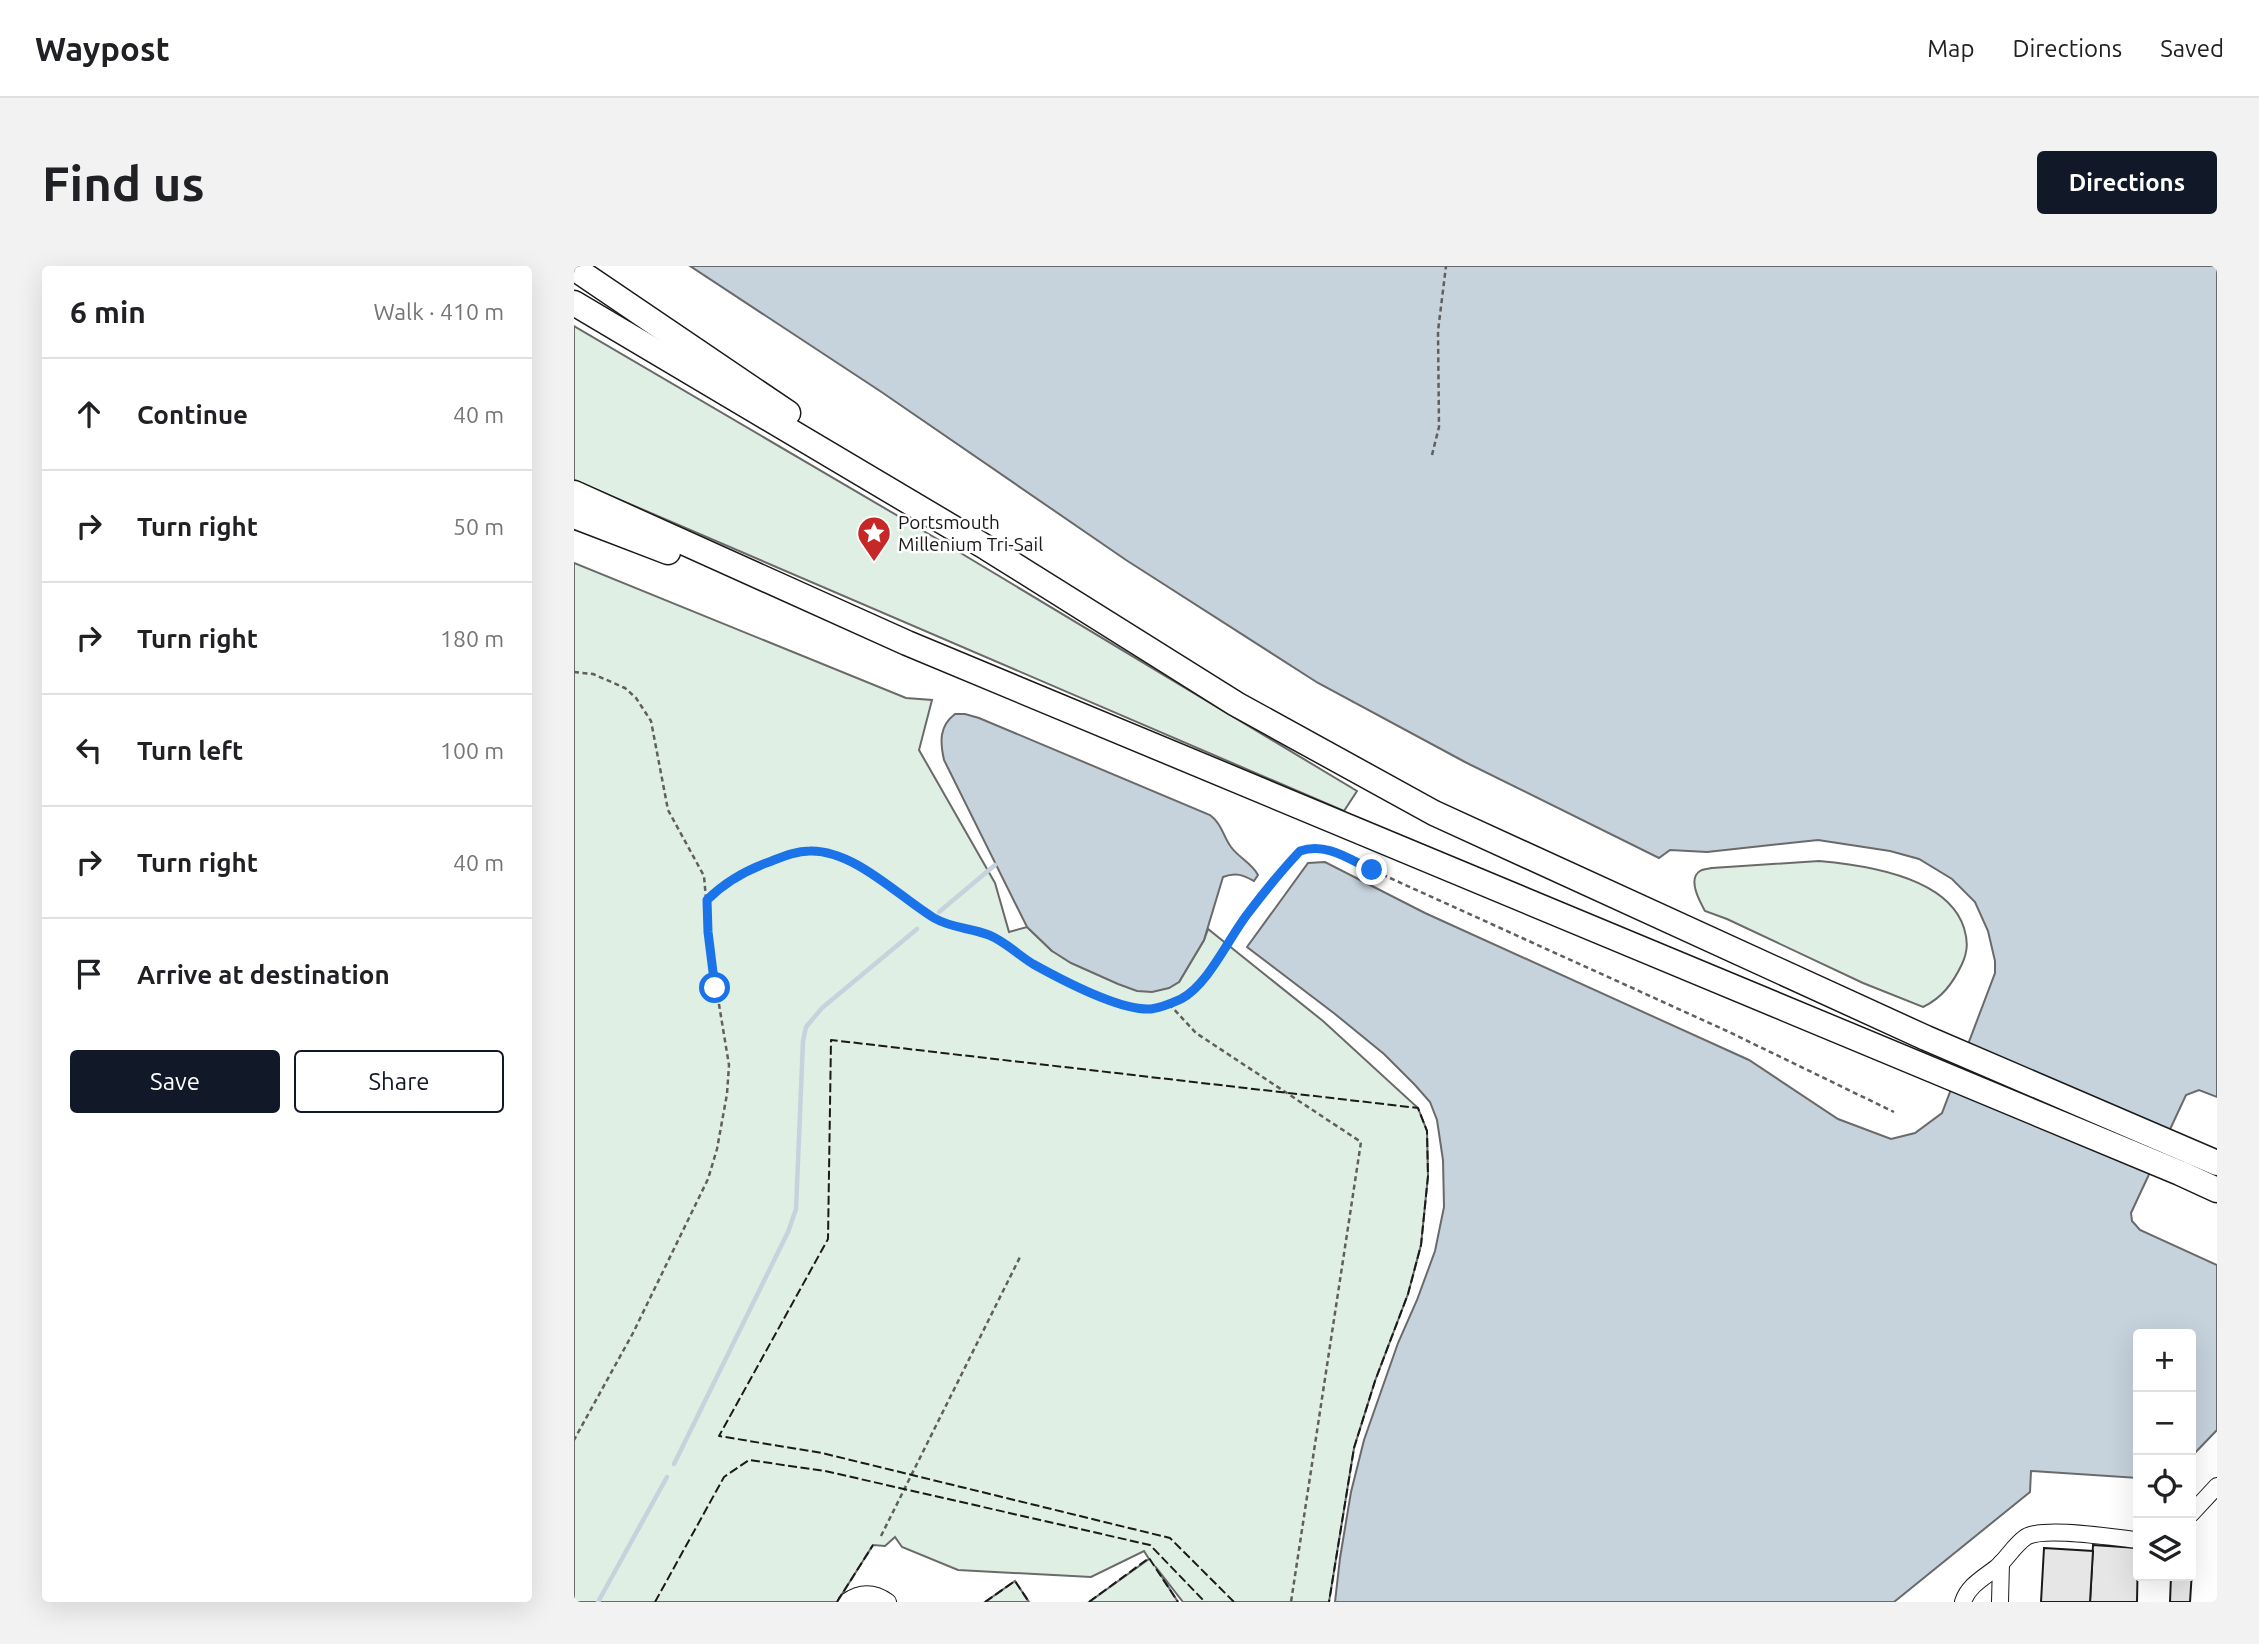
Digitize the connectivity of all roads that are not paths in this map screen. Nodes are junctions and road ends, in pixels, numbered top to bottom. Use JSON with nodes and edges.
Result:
{"nodes":[{"id":1,"x":574,"y":268,"type":"edge"},
{"id":2,"x":574,"y":303,"type":"edge"},
{"id":3,"x":574,"y":493,"type":"edge"},
{"id":4,"x":574,"y":516,"type":"edge"},
{"id":5,"x":986,"y":548,"type":"junction"},
{"id":6,"x":907,"y":643,"type":"junction"},
{"id":7,"x":2185,"y":1162,"type":"junction"},
{"id":8,"x":2217,"y":1163,"type":"edge"},
{"id":9,"x":2217,"y":1191,"type":"edge"},
{"id":10,"x":2217,"y":1486,"type":"edge"},
{"id":11,"x":2196,"y":1509,"type":"edge"},
{"id":12,"x":2133,"y":1540,"type":"edge"},
{"id":13,"x":2001,"y":1563,"type":"junction"},
{"id":14,"x":846,"y":1602,"type":"edge"},
{"id":15,"x":888,"y":1602,"type":"edge"},
{"id":16,"x":1963,"y":1602,"type":"edge"},
{"id":17,"x":2000,"y":1602,"type":"edge"}],
"edges":[{"from":1,"to":5,"type":"highway"},
{"from":2,"to":5,"type":"highway"},
{"from":3,"to":6,"type":"highway"},
{"from":4,"to":6,"type":"highway"},
{"from":5,"to":7,"type":"highway"},
{"from":6,"to":7,"type":"highway"},
{"from":7,"to":8,"type":"highway"},
{"from":7,"to":9,"type":"highway"},
{"from":10,"to":11,"type":"lane"},
{"from":12,"to":13,"type":"lane"},
{"from":13,"to":16,"type":"lane"},
{"from":13,"to":17,"type":"lane"},
{"from":14,"to":15,"type":"lane"}]}
